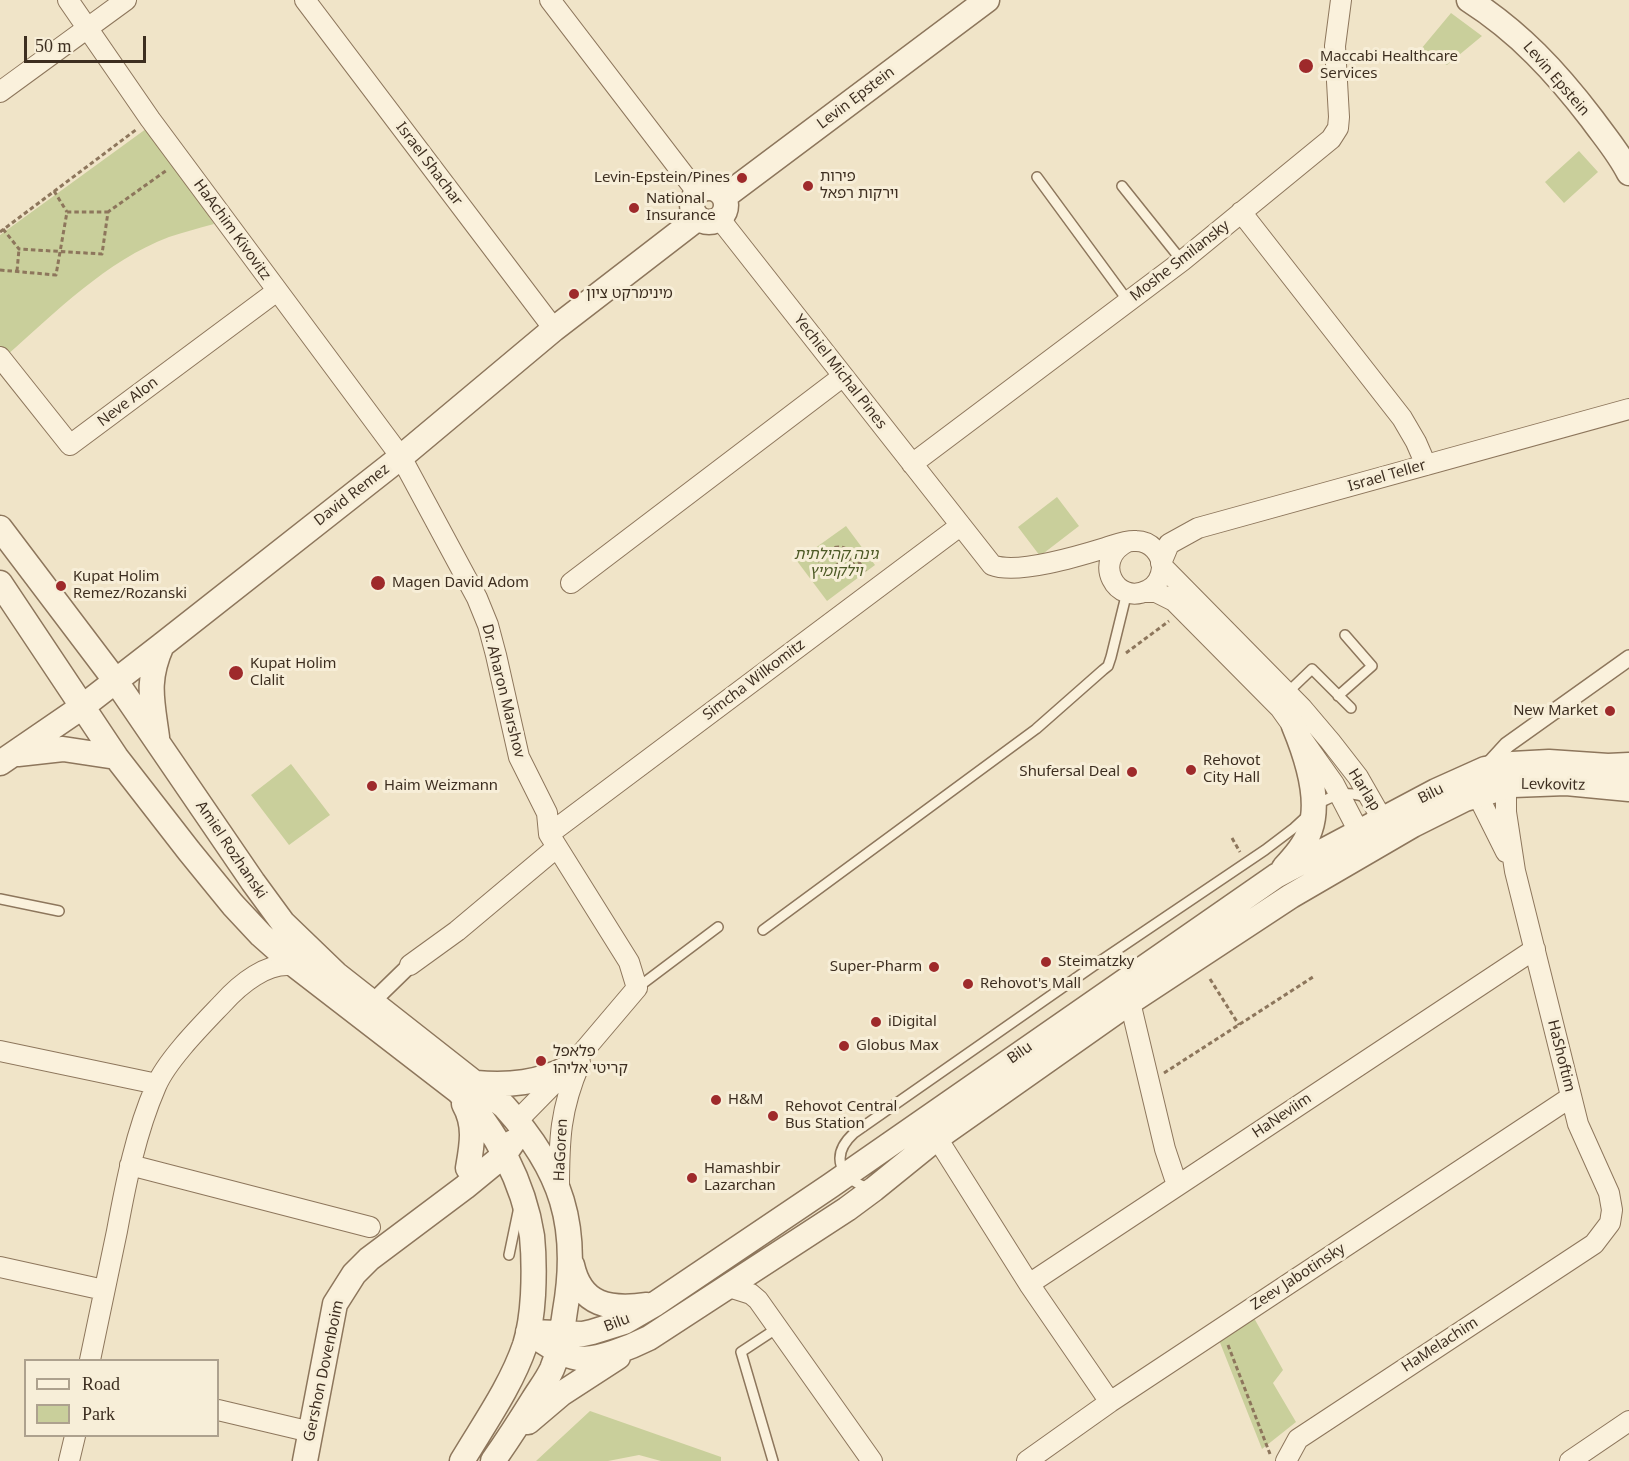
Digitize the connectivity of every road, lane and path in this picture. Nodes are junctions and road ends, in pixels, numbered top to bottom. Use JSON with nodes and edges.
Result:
{"nodes":[{"id":1,"x":68,"y":0,"type":"edge"},
{"id":2,"x":126,"y":0,"type":"edge"},
{"id":3,"x":305,"y":0,"type":"edge"},
{"id":4,"x":550,"y":0,"type":"edge"},
{"id":5,"x":987,"y":0,"type":"edge"},
{"id":6,"x":1341,"y":0,"type":"edge"},
{"id":7,"x":1470,"y":0,"type":"edge"},
{"id":8,"x":87,"y":27,"type":"junction"},
{"id":9,"x":0,"y":92,"type":"edge"},
{"id":10,"x":150,"y":118,"type":"junction"},
{"id":11,"x":181,"y":160,"type":"junction"},
{"id":12,"x":1629,"y":173,"type":"edge"},
{"id":13,"x":1036,"y":177,"type":"dead end"},
{"id":14,"x":1122,"y":186,"type":"dead end"},
{"id":15,"x":54,"y":191,"type":"junction"},
{"id":16,"x":697,"y":192,"type":"joint"},
{"id":17,"x":714,"y":211,"type":"junction"},
{"id":18,"x":67,"y":212,"type":"junction"},
{"id":19,"x":108,"y":212,"type":"junction"},
{"id":20,"x":1241,"y":212,"type":"junction"},
{"id":21,"x":2,"y":230,"type":"edge"},
{"id":22,"x":19,"y":249,"type":"junction"},
{"id":23,"x":60,"y":251,"type":"junction"},
{"id":24,"x":1182,"y":261,"type":"junction"},
{"id":25,"x":0,"y":270,"type":"edge"},
{"id":26,"x":17,"y":272,"type":"junction"},
{"id":27,"x":277,"y":291,"type":"junction"},
{"id":28,"x":1128,"y":301,"type":"junction"},
{"id":29,"x":554,"y":329,"type":"junction"},
{"id":30,"x":0,"y":357,"type":"edge"},
{"id":31,"x":842,"y":377,"type":"junction"},
{"id":32,"x":1629,"y":408,"type":"edge"},
{"id":33,"x":401,"y":457,"type":"junction"},
{"id":34,"x":912,"y":464,"type":"junction"},
{"id":35,"x":1426,"y":465,"type":"junction"},
{"id":36,"x":960,"y":526,"type":"junction"},
{"id":37,"x":0,"y":528,"type":"edge"},
{"id":38,"x":1127,"y":542,"type":"junction"},
{"id":39,"x":811,"y":549,"type":"dead end"},
{"id":40,"x":817,"y":557,"type":"junction"},
{"id":41,"x":1062,"y":560,"type":"junction"},
{"id":42,"x":1161,"y":565,"type":"junction"},
{"id":43,"x":0,"y":583,"type":"edge"},
{"id":44,"x":572,"y":583,"type":"dead end"},
{"id":45,"x":1128,"y":588,"type":"junction"},
{"id":46,"x":875,"y":589,"type":"junction"},
{"id":47,"x":1184,"y":609,"type":"junction"},
{"id":48,"x":1345,"y":635,"type":"dead end"},
{"id":49,"x":162,"y":645,"type":"junction"},
{"id":50,"x":1629,"y":658,"type":"edge"},
{"id":51,"x":1107,"y":666,"type":"junction"},
{"id":52,"x":115,"y":680,"type":"junction"},
{"id":53,"x":1287,"y":693,"type":"junction"},
{"id":54,"x":1338,"y":696,"type":"junction"},
{"id":55,"x":82,"y":707,"type":"junction"},
{"id":56,"x":1351,"y":708,"type":"dead end"},
{"id":57,"x":1294,"y":726,"type":"junction"},
{"id":58,"x":158,"y":742,"type":"junction"},
{"id":59,"x":116,"y":757,"type":"junction"},
{"id":60,"x":7,"y":759,"type":"edge"},
{"id":61,"x":1629,"y":765,"type":"edge"},
{"id":62,"x":1485,"y":769,"type":"junction"},
{"id":63,"x":1506,"y":787,"type":"junction"},
{"id":64,"x":1629,"y":789,"type":"edge"},
{"id":65,"x":1340,"y":794,"type":"junction"},
{"id":66,"x":1477,"y":794,"type":"junction"},
{"id":67,"x":1313,"y":808,"type":"junction"},
{"id":68,"x":1377,"y":810,"type":"junction"},
{"id":69,"x":1232,"y":838,"type":"dead end"},
{"id":70,"x":1370,"y":838,"type":"junction"},
{"id":71,"x":553,"y":841,"type":"junction"},
{"id":72,"x":1233,"y":859,"type":"dead end"},
{"id":73,"x":1515,"y":871,"type":"junction"},
{"id":74,"x":1276,"y":876,"type":"junction"},
{"id":75,"x":0,"y":899,"type":"edge"},
{"id":76,"x":58,"y":911,"type":"dead end"},
{"id":77,"x":718,"y":927,"type":"dead end"},
{"id":78,"x":763,"y":930,"type":"dead end"},
{"id":79,"x":261,"y":935,"type":"junction"},
{"id":80,"x":1535,"y":949,"type":"junction"},
{"id":81,"x":410,"y":965,"type":"joint"},
{"id":82,"x":296,"y":966,"type":"junction"},
{"id":83,"x":256,"y":975,"type":"junction"},
{"id":84,"x":1313,"y":977,"type":"dead end"},
{"id":85,"x":1210,"y":979,"type":"dead end"},
{"id":86,"x":637,"y":988,"type":"junction"},
{"id":87,"x":372,"y":1002,"type":"junction"},
{"id":88,"x":1130,"y":1002,"type":"junction"},
{"id":89,"x":1239,"y":1025,"type":"junction"},
{"id":90,"x":592,"y":1042,"type":"junction"},
{"id":91,"x":0,"y":1051,"type":"edge"},
{"id":92,"x":570,"y":1067,"type":"junction"},
{"id":93,"x":1150,"y":1082,"type":"junction"},
{"id":94,"x":476,"y":1083,"type":"junction"},
{"id":95,"x":157,"y":1084,"type":"junction"},
{"id":96,"x":451,"y":1084,"type":"junction"},
{"id":97,"x":1571,"y":1097,"type":"junction"},
{"id":98,"x":517,"y":1121,"type":"junction"},
{"id":99,"x":938,"y":1138,"type":"junction"},
{"id":100,"x":500,"y":1147,"type":"junction"},
{"id":101,"x":130,"y":1165,"type":"junction"},
{"id":102,"x":846,"y":1175,"type":"junction"},
{"id":103,"x":467,"y":1178,"type":"junction"},
{"id":104,"x":1178,"y":1185,"type":"junction"},
{"id":105,"x":874,"y":1189,"type":"junction"},
{"id":106,"x":560,"y":1192,"type":"junction"},
{"id":107,"x":521,"y":1196,"type":"junction"},
{"id":108,"x":370,"y":1227,"type":"dead end"},
{"id":109,"x":1602,"y":1235,"type":"joint"},
{"id":110,"x":509,"y":1255,"type":"dead end"},
{"id":111,"x":572,"y":1260,"type":"junction"},
{"id":112,"x":0,"y":1267,"type":"edge"},
{"id":113,"x":1029,"y":1284,"type":"junction"},
{"id":114,"x":729,"y":1287,"type":"junction"},
{"id":115,"x":104,"y":1290,"type":"junction"},
{"id":116,"x":655,"y":1304,"type":"junction"},
{"id":117,"x":779,"y":1327,"type":"junction"},
{"id":118,"x":1222,"y":1328,"type":"junction"},
{"id":119,"x":528,"y":1332,"type":"junction"},
{"id":120,"x":643,"y":1341,"type":"junction"},
{"id":121,"x":560,"y":1342,"type":"junction"},
{"id":122,"x":90,"y":1359,"type":"edge"},
{"id":123,"x":1110,"y":1402,"type":"junction"},
{"id":124,"x":219,"y":1410,"type":"edge"},
{"id":125,"x":1629,"y":1422,"type":"edge"},
{"id":126,"x":311,"y":1432,"type":"junction"},
{"id":127,"x":75,"y":1437,"type":"edge"},
{"id":128,"x":499,"y":1452,"type":"edge"},
{"id":129,"x":69,"y":1461,"type":"edge"},
{"id":130,"x":304,"y":1461,"type":"edge"},
{"id":131,"x":462,"y":1461,"type":"edge"},
{"id":132,"x":773,"y":1461,"type":"edge"},
{"id":133,"x":872,"y":1461,"type":"edge"},
{"id":134,"x":1027,"y":1461,"type":"edge"},
{"id":135,"x":1272,"y":1461,"type":"edge"},
{"id":136,"x":1287,"y":1461,"type":"edge"},
{"id":137,"x":1570,"y":1461,"type":"edge"}],
"edges":[{"from":1,"to":8,"type":"street","name":"HaAchim Kivovitz"},
{"from":2,"to":8,"type":"street"},
{"from":3,"to":29,"type":"street","name":"Israel Shachar"},
{"from":4,"to":16,"type":"street"},
{"from":5,"to":17,"type":"street","name":"Levin Epstein"},
{"from":6,"to":20,"type":"street","name":"Moshe Smilansky"},
{"from":7,"to":12,"type":"street","name":"Levin Epstein"},
{"from":8,"to":9,"type":"street"},
{"from":8,"to":10,"type":"street","name":"HaAchim Kivovitz"},
{"from":10,"to":11,"type":"street","name":"HaAchim Kivovitz"},
{"from":10,"to":15,"type":"path"},
{"from":11,"to":19,"type":"path"},
{"from":11,"to":27,"type":"street","name":"HaAchim Kivovitz"},
{"from":13,"to":28,"type":"lane"},
{"from":14,"to":24,"type":"lane"},
{"from":15,"to":18,"type":"path"},
{"from":15,"to":21,"type":"path"},
{"from":16,"to":17,"type":"street"},
{"from":17,"to":29,"type":"street","name":"David Remez"},
{"from":17,"to":31,"type":"street","name":"Yechiel Michal Pines"},
{"from":18,"to":19,"type":"path"},
{"from":18,"to":23,"type":"path"},
{"from":19,"to":23,"type":"path"},
{"from":20,"to":24,"type":"street","name":"Moshe Smilansky"},
{"from":20,"to":35,"type":"street"},
{"from":21,"to":22,"type":"path"},
{"from":22,"to":23,"type":"path"},
{"from":22,"to":26,"type":"path"},
{"from":23,"to":26,"type":"path"},
{"from":24,"to":28,"type":"street","name":"Moshe Smilansky"},
{"from":25,"to":26,"type":"path"},
{"from":27,"to":30,"type":"street","name":"Neve Alon"},
{"from":27,"to":33,"type":"street","name":"HaAchim Kivovitz"},
{"from":28,"to":34,"type":"street","name":"Moshe Smilansky"},
{"from":29,"to":33,"type":"street","name":"David Remez"},
{"from":31,"to":34,"type":"street","name":"Yechiel Michal Pines"},
{"from":31,"to":44,"type":"street"},
{"from":32,"to":35,"type":"street","name":"Israel Teller"},
{"from":33,"to":49,"type":"street","name":"David Remez"},
{"from":33,"to":71,"type":"street","name":"Dr. Aharon Marshov"},
{"from":34,"to":36,"type":"street","name":"Yechiel Michal Pines"},
{"from":35,"to":42,"type":"street","name":"Israel Teller"},
{"from":36,"to":41,"type":"street"},
{"from":36,"to":46,"type":"street","name":"Simcha Wilkomitz"},
{"from":37,"to":52,"type":"street","name":"Amiel Rozhanski"},
{"from":38,"to":41,"type":"street"},
{"from":38,"to":42,"type":"street"},
{"from":38,"to":45,"type":"street"},
{"from":39,"to":40,"type":"path"},
{"from":40,"to":46,"type":"path"},
{"from":40,"to":46,"type":"path"},
{"from":41,"to":45,"type":"street"},
{"from":42,"to":45,"type":"street"},
{"from":42,"to":53,"type":"street","name":"Harlap"},
{"from":43,"to":55,"type":"street","name":"Amiel Rozhanski"},
{"from":45,"to":47,"type":"street","name":"Harlap"},
{"from":45,"to":51,"type":"lane"},
{"from":46,"to":71,"type":"street","name":"Simcha Wilkomitz"},
{"from":47,"to":51,"type":"path"},
{"from":47,"to":57,"type":"street","name":"Harlap"},
{"from":48,"to":54,"type":"lane"},
{"from":49,"to":52,"type":"street","name":"David Remez"},
{"from":49,"to":58,"type":"street"},
{"from":50,"to":62,"type":"street","name":"Bilu"},
{"from":51,"to":78,"type":"lane"},
{"from":52,"to":55,"type":"street","name":"David Remez"},
{"from":52,"to":58,"type":"street","name":"Amiel Rozhanski"},
{"from":53,"to":54,"type":"lane"},
{"from":53,"to":68,"type":"street","name":"Harlap"},
{"from":54,"to":56,"type":"lane"},
{"from":55,"to":59,"type":"street","name":"Amiel Rozhanski"},
{"from":55,"to":60,"type":"street","name":"David Remez"},
{"from":57,"to":65,"type":"street","name":"Harlap"},
{"from":57,"to":67,"type":"street"},
{"from":58,"to":87,"type":"street","name":"Amiel Rozhanski"},
{"from":59,"to":60,"type":"street"},
{"from":59,"to":79,"type":"street","name":"Amiel Rozhanski"},
{"from":61,"to":62,"type":"street","name":"Levkovitz"},
{"from":62,"to":66,"type":"street"},
{"from":62,"to":68,"type":"street","name":"Bilu"},
{"from":63,"to":64,"type":"street","name":"Levkovitz"},
{"from":63,"to":66,"type":"street","name":"Levkovitz"},
{"from":63,"to":73,"type":"street","name":"HaShoftim"},
{"from":65,"to":67,"type":"lane"},
{"from":65,"to":68,"type":"lane"},
{"from":65,"to":70,"type":"street","name":"Harlap"},
{"from":66,"to":70,"type":"street","name":"Bilu"},
{"from":66,"to":73,"type":"street","name":"HaShoftim"},
{"from":67,"to":74,"type":"street"},
{"from":67,"to":102,"type":"lane"},
{"from":68,"to":70,"type":"street","name":"Bilu"},
{"from":69,"to":72,"type":"path"},
{"from":70,"to":74,"type":"street","name":"Bilu"},
{"from":70,"to":88,"type":"street","name":"Bilu"},
{"from":71,"to":81,"type":"street","name":"Simcha Wilkomitz"},
{"from":71,"to":86,"type":"street","name":"Dr. Aharon Marshov"},
{"from":73,"to":80,"type":"street","name":"HaShoftim"},
{"from":74,"to":102,"type":"street","name":"Bilu"},
{"from":75,"to":76,"type":"lane"},
{"from":77,"to":86,"type":"lane"},
{"from":79,"to":82,"type":"street","name":"Amiel Rozhanski"},
{"from":79,"to":83,"type":"street"},
{"from":80,"to":97,"type":"street","name":"HaShoftim"},
{"from":80,"to":104,"type":"street","name":"HaNeviim"},
{"from":81,"to":87,"type":"street","name":"Simcha Wilkomitz"},
{"from":82,"to":83,"type":"street"},
{"from":82,"to":96,"type":"street","name":"Amiel Rozhanski"},
{"from":83,"to":95,"type":"street"},
{"from":84,"to":89,"type":"path"},
{"from":85,"to":89,"type":"path"},
{"from":86,"to":90,"type":"street","name":"HaGoren"},
{"from":87,"to":94,"type":"street","name":"Amiel Rozhanski"},
{"from":88,"to":93,"type":"street"},
{"from":88,"to":99,"type":"street","name":"Bilu"},
{"from":89,"to":93,"type":"path"},
{"from":90,"to":92,"type":"street","name":"HaGoren"},
{"from":90,"to":106,"type":"street","name":"HaGoren"},
{"from":91,"to":95,"type":"street"},
{"from":92,"to":94,"type":"street"},
{"from":92,"to":98,"type":"street","name":"HaGoren"},
{"from":93,"to":104,"type":"street"},
{"from":94,"to":98,"type":"street","name":"Amiel Rozhanski"},
{"from":95,"to":101,"type":"street"},
{"from":96,"to":100,"type":"street","name":"Amiel Rozhanski"},
{"from":96,"to":103,"type":"street"},
{"from":97,"to":109,"type":"street","name":"HaShoftim"},
{"from":97,"to":118,"type":"street","name":"Zeev Jabotinsky"},
{"from":98,"to":100,"type":"street","name":"HaGoren"},
{"from":98,"to":106,"type":"street","name":"Amiel Rozhanski"},
{"from":99,"to":105,"type":"street","name":"Bilu"},
{"from":99,"to":113,"type":"street"},
{"from":100,"to":103,"type":"street","name":"Gershon Dovenboim"},
{"from":100,"to":107,"type":"street","name":"Amiel Rozhanski"},
{"from":101,"to":108,"type":"street"},
{"from":101,"to":115,"type":"street"},
{"from":102,"to":105,"type":"lane"},
{"from":102,"to":116,"type":"street","name":"Bilu"},
{"from":103,"to":107,"type":"street"},
{"from":103,"to":126,"type":"street","name":"Gershon Dovenboim"},
{"from":104,"to":113,"type":"street","name":"HaNeviim"},
{"from":105,"to":114,"type":"street","name":"Bilu"},
{"from":106,"to":111,"type":"street","name":"Amiel Rozhanski"},
{"from":107,"to":110,"type":"lane"},
{"from":107,"to":119,"type":"street","name":"Amiel Rozhanski"},
{"from":109,"to":136,"type":"street","name":"HaMelachim"},
{"from":111,"to":116,"type":"street"},
{"from":111,"to":121,"type":"street"},
{"from":112,"to":115,"type":"street"},
{"from":113,"to":123,"type":"street"},
{"from":114,"to":117,"type":"street"},
{"from":114,"to":120,"type":"street","name":"Bilu"},
{"from":115,"to":122,"type":"street"},
{"from":116,"to":121,"type":"street","name":"Bilu"},
{"from":117,"to":132,"type":"lane"},
{"from":117,"to":133,"type":"street"},
{"from":118,"to":123,"type":"street","name":"Zeev Jabotinsky"},
{"from":118,"to":135,"type":"path"},
{"from":119,"to":121,"type":"street","name":"Bilu"},
{"from":119,"to":131,"type":"street","name":"Amiel Rozhanski"},
{"from":120,"to":121,"type":"street","name":"Bilu"},
{"from":120,"to":128,"type":"street"},
{"from":121,"to":128,"type":"street"},
{"from":123,"to":134,"type":"street","name":"Zeev Jabotinsky"},
{"from":124,"to":126,"type":"street"},
{"from":125,"to":137,"type":"street"},
{"from":126,"to":130,"type":"street","name":"Gershon Dovenboim"},
{"from":127,"to":129,"type":"street"}]}
